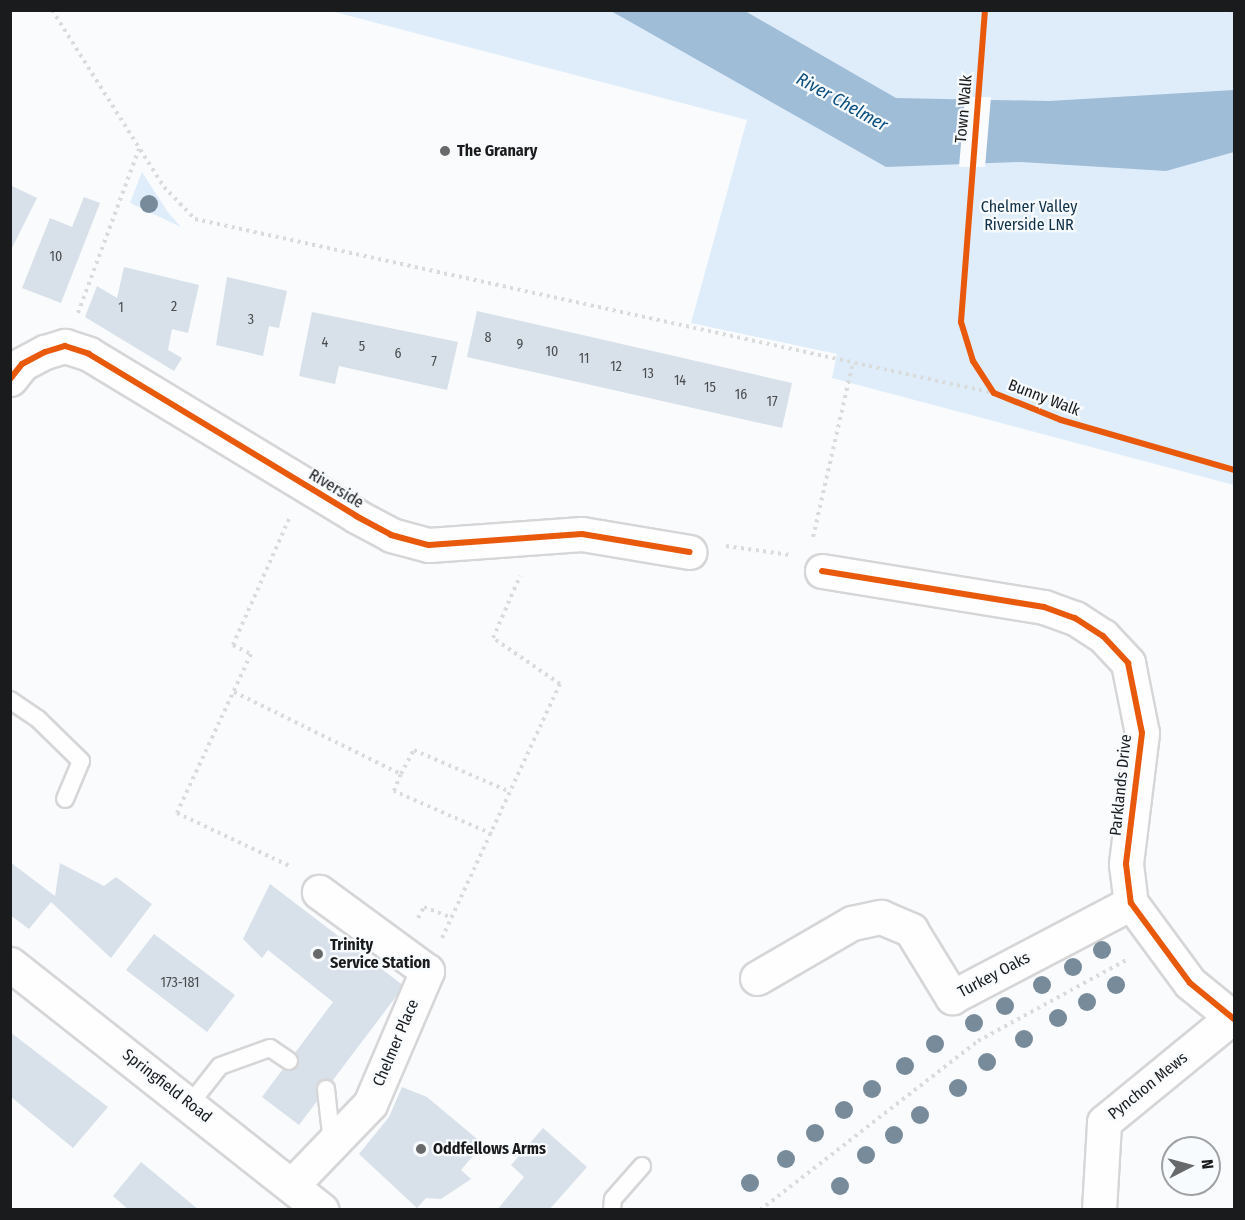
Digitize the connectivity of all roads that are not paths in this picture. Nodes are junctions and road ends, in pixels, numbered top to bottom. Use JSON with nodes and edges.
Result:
{"nodes":[{"id":1,"x":10,"y":379,"type":"edge"},
{"id":2,"x":690,"y":552,"type":"road end"},
{"id":3,"x":810,"y":558,"type":"road end"},
{"id":4,"x":10,"y":700,"type":"edge"},
{"id":5,"x":65,"y":799,"type":"dead end"},
{"id":6,"x":319,"y":892,"type":"dead end"},
{"id":7,"x":1131,"y":903,"type":"junction"},
{"id":8,"x":10,"y":964,"type":"edge"},
{"id":9,"x":757,"y":978,"type":"dead end"},
{"id":10,"x":1233,"y":1018,"type":"edge"},
{"id":11,"x":289,"y":1061,"type":"dead end"},
{"id":12,"x":326,"y":1089,"type":"dead end"},
{"id":13,"x":190,"y":1104,"type":"junction"},
{"id":14,"x":332,"y":1143,"type":"junction"},
{"id":15,"x":642,"y":1166,"type":"dead end"},
{"id":16,"x":292,"y":1184,"type":"junction"},
{"id":17,"x":322,"y":1209,"type":"edge"},
{"id":18,"x":612,"y":1209,"type":"edge"},
{"id":19,"x":1099,"y":1209,"type":"edge"}],
"edges":[{"from":1,"to":2,"type":"street","name":"Riverside"},
{"from":3,"to":7,"type":"street","name":"Parklands Drive"},
{"from":4,"to":5,"type":"lane"},
{"from":6,"to":14,"type":"street","name":"Chelmer Place"},
{"from":7,"to":9,"type":"street","name":"Turkey Oaks"},
{"from":7,"to":10,"type":"street","name":"Parklands Drive"},
{"from":8,"to":13,"type":"street","name":"Springfield Road"},
{"from":10,"to":19,"type":"street","name":"Pynchon Mews"},
{"from":11,"to":13,"type":"lane"},
{"from":12,"to":14,"type":"lane"},
{"from":13,"to":16,"type":"street","name":"Springfield Road"},
{"from":14,"to":16,"type":"street","name":"Chelmer Place"},
{"from":15,"to":18,"type":"lane"},
{"from":16,"to":17,"type":"street","name":"Springfield Road"}]}
